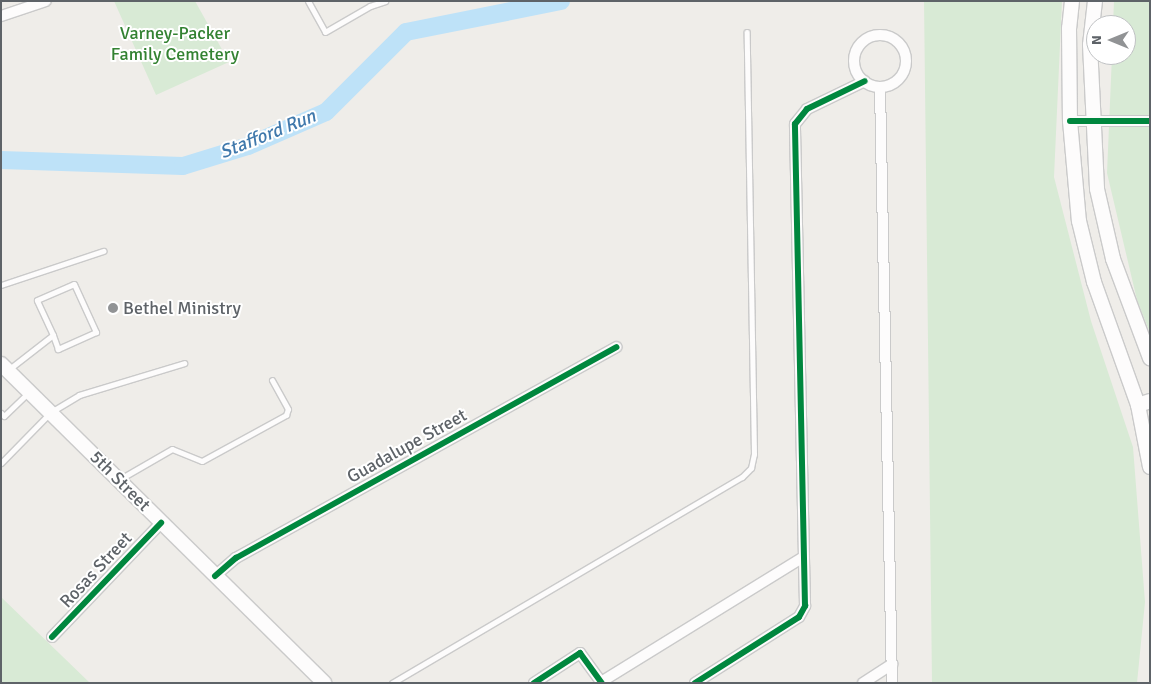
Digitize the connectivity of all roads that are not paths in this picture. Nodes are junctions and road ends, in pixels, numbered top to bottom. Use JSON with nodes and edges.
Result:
{"nodes":[{"id":1,"x":46,"y":1,"type":"edge"},
{"id":2,"x":308,"y":1,"type":"edge"},
{"id":3,"x":385,"y":1,"type":"edge"},
{"id":4,"x":1072,"y":1,"type":"edge"},
{"id":5,"x":1095,"y":1,"type":"edge"},
{"id":6,"x":1,"y":16,"type":"edge"},
{"id":7,"x":747,"y":32,"type":"dead end"},
{"id":8,"x":865,"y":81,"type":"junction"},
{"id":9,"x":880,"y":87,"type":"junction"},
{"id":10,"x":1092,"y":120,"type":"junction"},
{"id":11,"x":1070,"y":121,"type":"junction"},
{"id":12,"x":1150,"y":121,"type":"edge"},
{"id":13,"x":103,"y":251,"type":"dead end"},
{"id":14,"x":1,"y":285,"type":"edge"},
{"id":15,"x":53,"y":335,"type":"junction"},
{"id":16,"x":616,"y":346,"type":"dead end"},
{"id":17,"x":1150,"y":358,"type":"edge"},
{"id":18,"x":184,"y":363,"type":"dead end"},
{"id":19,"x":4,"y":367,"type":"edge"},
{"id":20,"x":272,"y":380,"type":"dead end"},
{"id":21,"x":29,"y":391,"type":"junction"},
{"id":22,"x":1144,"y":403,"type":"edge"},
{"id":23,"x":51,"y":412,"type":"junction"},
{"id":24,"x":2,"y":416,"type":"edge"},
{"id":25,"x":1,"y":463,"type":"edge"},
{"id":26,"x":1150,"y":467,"type":"edge"},
{"id":27,"x":119,"y":480,"type":"junction"},
{"id":28,"x":161,"y":522,"type":"junction"},
{"id":29,"x":803,"y":557,"type":"junction"},
{"id":30,"x":215,"y":576,"type":"junction"},
{"id":31,"x":52,"y":637,"type":"dead end"},
{"id":32,"x":892,"y":664,"type":"junction"},
{"id":33,"x":324,"y":683,"type":"edge"},
{"id":34,"x":392,"y":683,"type":"edge"},
{"id":35,"x":534,"y":683,"type":"edge"},
{"id":36,"x":602,"y":683,"type":"edge"},
{"id":37,"x":695,"y":683,"type":"edge"},
{"id":38,"x":863,"y":683,"type":"edge"},
{"id":39,"x":892,"y":683,"type":"edge"}],
"edges":[{"from":1,"to":6,"type":"street"},
{"from":2,"to":3,"type":"lane"},
{"from":4,"to":11,"type":"main road"},
{"from":5,"to":10,"type":"main road"},
{"from":7,"to":34,"type":"lane"},
{"from":8,"to":9,"type":"street"},
{"from":8,"to":9,"type":"street"},
{"from":8,"to":29,"type":"street"},
{"from":9,"to":32,"type":"street"},
{"from":10,"to":11,"type":"street"},
{"from":10,"to":12,"type":"street"},
{"from":10,"to":17,"type":"main road"},
{"from":11,"to":22,"type":"main road"},
{"from":13,"to":14,"type":"lane"},
{"from":15,"to":15,"type":"lane"},
{"from":15,"to":19,"type":"lane"},
{"from":16,"to":30,"type":"street","name":"Guadalupe Street"},
{"from":18,"to":23,"type":"lane"},
{"from":19,"to":21,"type":"main road","name":"5th Street"},
{"from":20,"to":27,"type":"lane"},
{"from":21,"to":23,"type":"main road","name":"5th Street"},
{"from":21,"to":24,"type":"lane"},
{"from":22,"to":26,"type":"main road"},
{"from":23,"to":25,"type":"lane"},
{"from":23,"to":27,"type":"main road","name":"5th Street"},
{"from":27,"to":28,"type":"main road","name":"5th Street"},
{"from":28,"to":30,"type":"main road","name":"5th Street"},
{"from":28,"to":31,"type":"street","name":"Rosas Street"},
{"from":29,"to":36,"type":"street"},
{"from":29,"to":37,"type":"street"},
{"from":30,"to":33,"type":"main road","name":"5th Street"},
{"from":32,"to":38,"type":"street"},
{"from":32,"to":39,"type":"street"},
{"from":35,"to":36,"type":"street"}]}
